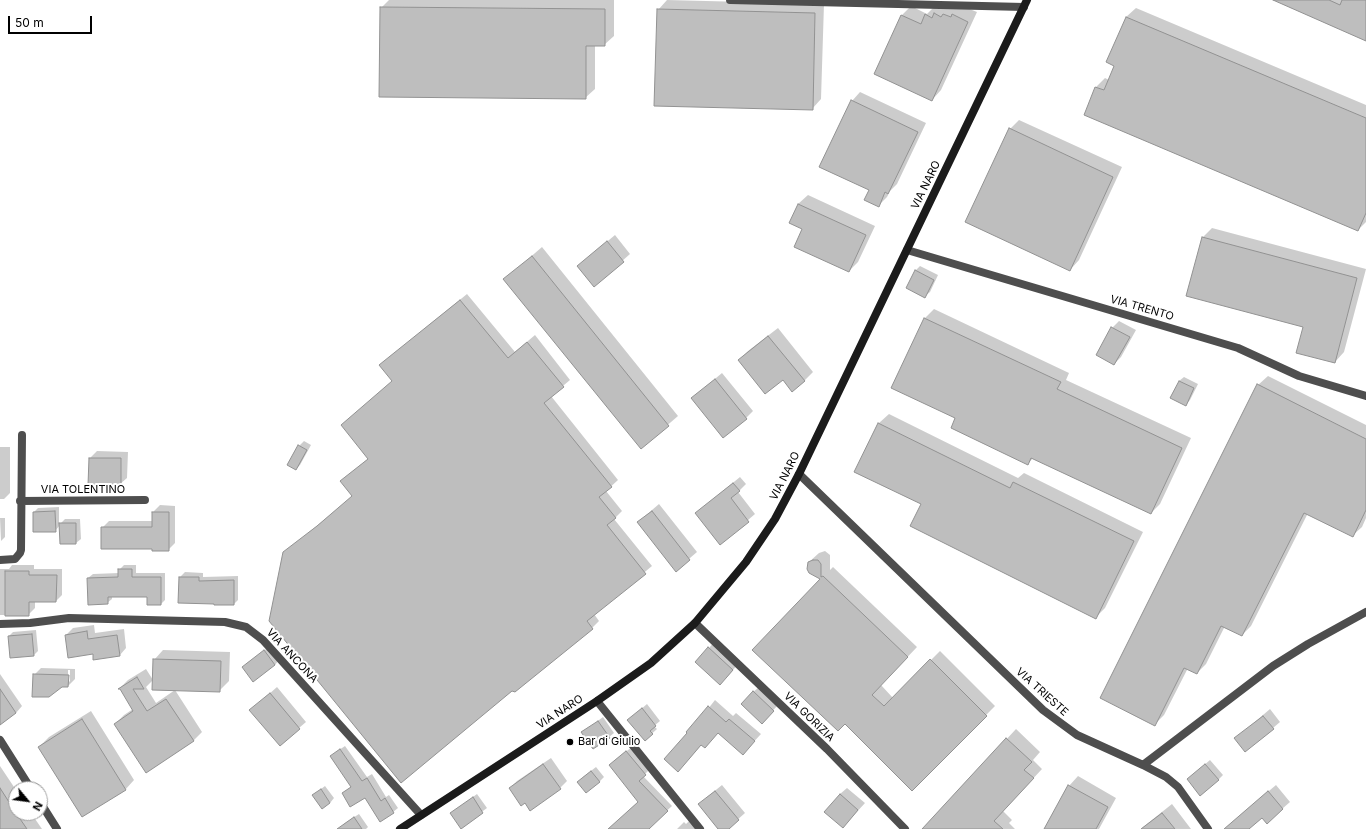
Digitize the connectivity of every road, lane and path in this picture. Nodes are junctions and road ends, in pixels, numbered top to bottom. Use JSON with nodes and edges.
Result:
{"nodes":[{"id":1,"x":730,"y":0,"type":"edge"},
{"id":2,"x":1025,"y":4,"type":"edge"},
{"id":3,"x":907,"y":250,"type":"junction"},
{"id":4,"x":1366,"y":396,"type":"edge"},
{"id":5,"x":22,"y":435,"type":"dead end"},
{"id":6,"x":799,"y":474,"type":"junction"},
{"id":7,"x":145,"y":500,"type":"dead end"},
{"id":8,"x":20,"y":502,"type":"junction"},
{"id":9,"x":0,"y":560,"type":"edge"},
{"id":10,"x":1366,"y":612,"type":"edge"},
{"id":11,"x":695,"y":623,"type":"junction"},
{"id":12,"x":0,"y":624,"type":"edge"},
{"id":13,"x":597,"y":701,"type":"junction"},
{"id":14,"x":0,"y":740,"type":"edge"},
{"id":15,"x":1143,"y":765,"type":"junction"},
{"id":16,"x":27,"y":781,"type":"edge"},
{"id":17,"x":48,"y":815,"type":"edge"},
{"id":18,"x":421,"y":815,"type":"junction"},
{"id":19,"x":409,"y":827,"type":"edge"},
{"id":20,"x":57,"y":829,"type":"edge"},
{"id":21,"x":400,"y":829,"type":"edge"},
{"id":22,"x":700,"y":829,"type":"edge"},
{"id":23,"x":905,"y":829,"type":"edge"},
{"id":24,"x":1208,"y":829,"type":"edge"}],
"edges":[{"from":1,"to":2,"type":"street"},
{"from":2,"to":3,"type":"street","name":"VIA NARO"},
{"from":3,"to":4,"type":"street","name":"VIA TRENTO"},
{"from":3,"to":6,"type":"street","name":"VIA NARO"},
{"from":5,"to":8,"type":"street"},
{"from":6,"to":11,"type":"street","name":"VIA NARO"},
{"from":6,"to":15,"type":"street","name":"VIA TRIESTE"},
{"from":7,"to":8,"type":"street","name":"VIA TOLENTINO"},
{"from":8,"to":9,"type":"street"},
{"from":10,"to":15,"type":"street"},
{"from":11,"to":13,"type":"street","name":"VIA NARO"},
{"from":11,"to":23,"type":"street","name":"VIA GORIZIA"},
{"from":12,"to":18,"type":"street","name":"VIA ANCONA"},
{"from":13,"to":18,"type":"street","name":"VIA NARO"},
{"from":13,"to":22,"type":"street"},
{"from":14,"to":16,"type":"street"},
{"from":15,"to":24,"type":"street","name":"VIA TRIESTE"},
{"from":17,"to":20,"type":"street"},
{"from":18,"to":19,"type":"street","name":"VIA NARO"},
{"from":19,"to":21,"type":"street","name":"VIA NARO"}]}
